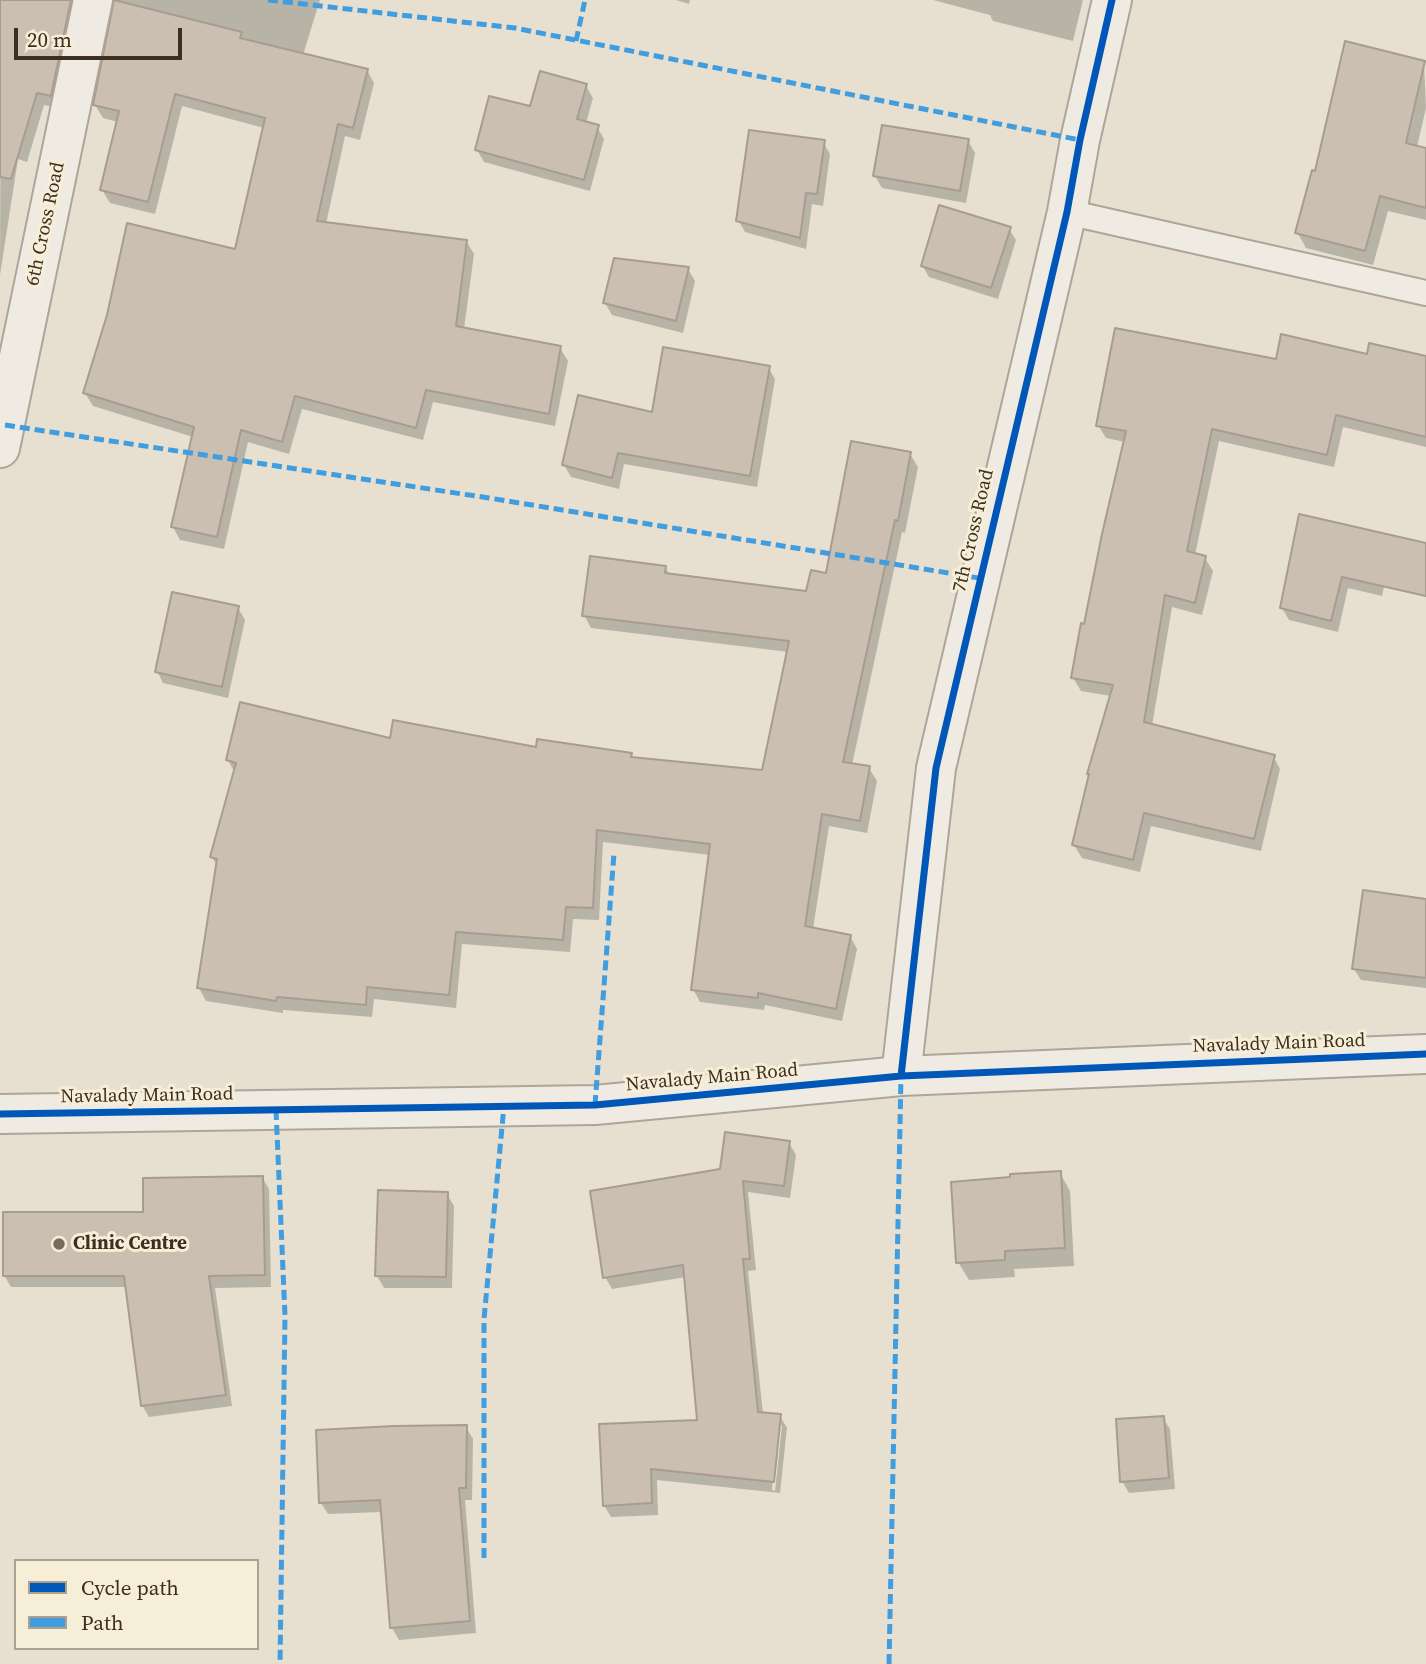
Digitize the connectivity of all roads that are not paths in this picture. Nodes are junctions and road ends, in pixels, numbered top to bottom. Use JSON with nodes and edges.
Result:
{"nodes":[{"id":1,"x":93,"y":0,"type":"edge"},
{"id":2,"x":1112,"y":0,"type":"edge"},
{"id":3,"x":1067,"y":212,"type":"junction"},
{"id":4,"x":1426,"y":293,"type":"edge"},
{"id":5,"x":0,"y":448,"type":"edge"},
{"id":6,"x":1426,"y":1054,"type":"edge"},
{"id":7,"x":901,"y":1076,"type":"junction"},
{"id":8,"x":0,"y":1114,"type":"edge"}],
"edges":[{"from":1,"to":5,"type":"street","name":"6th Cross Road"},
{"from":2,"to":3,"type":"street","name":"7th Cross Road"},
{"from":3,"to":4,"type":"lane"},
{"from":3,"to":7,"type":"street","name":"7th Cross Road"},
{"from":6,"to":7,"type":"street","name":"Navalady Main Road"},
{"from":7,"to":8,"type":"street","name":"Navalady Main Road"}]}
